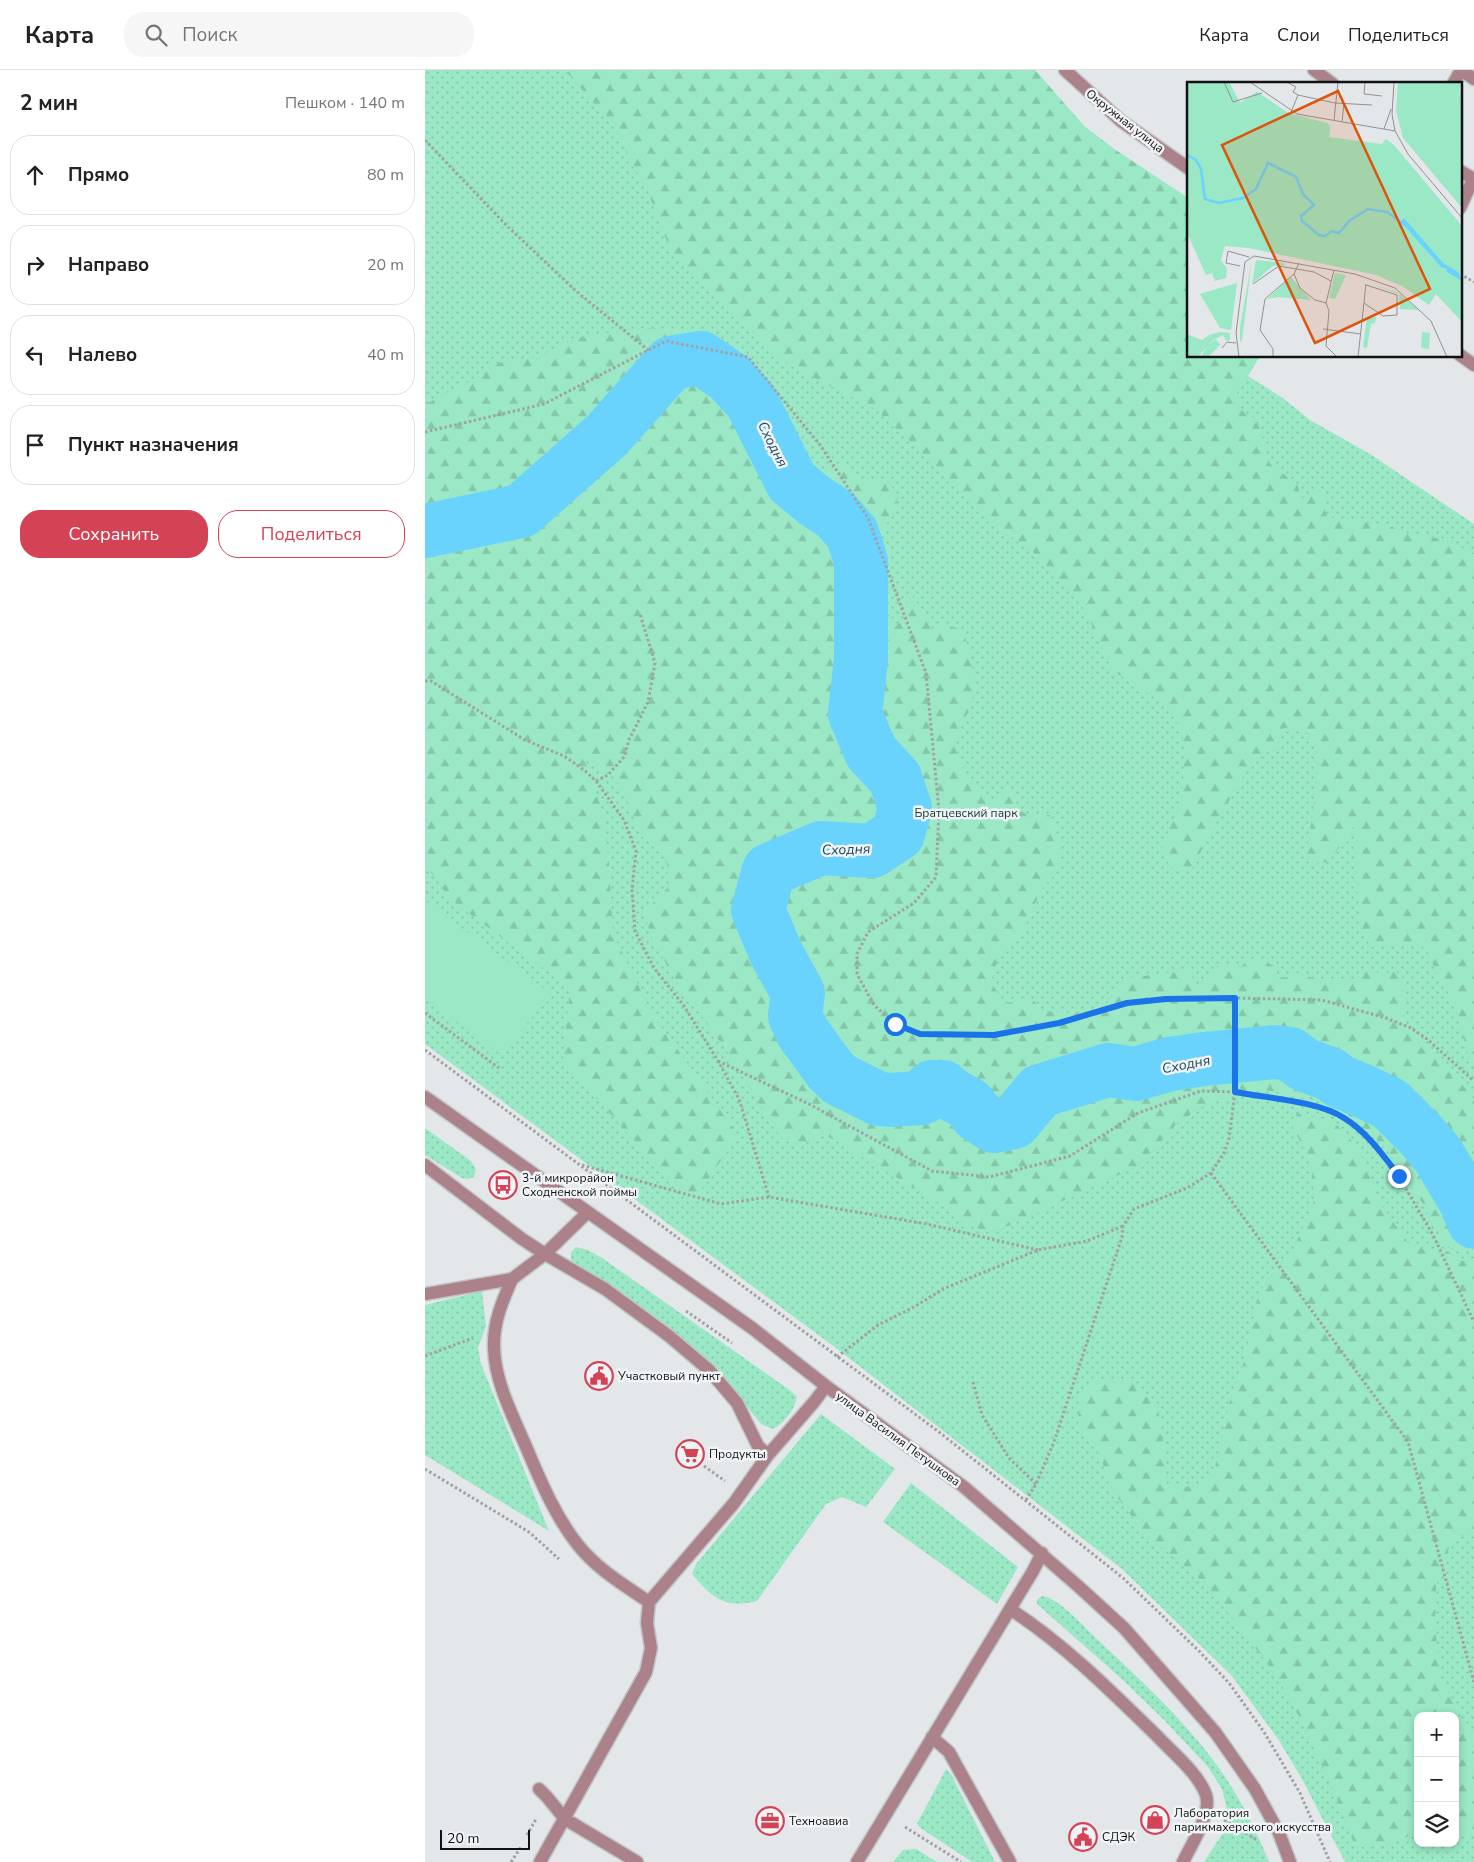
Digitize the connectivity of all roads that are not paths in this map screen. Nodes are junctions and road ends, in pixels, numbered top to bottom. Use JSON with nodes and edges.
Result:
{"nodes":[{"id":1,"x":1065,"y":70,"type":"edge"},
{"id":2,"x":1314,"y":70,"type":"edge"},
{"id":3,"x":1461,"y":70,"type":"edge"},
{"id":4,"x":1474,"y":79,"type":"edge"},
{"id":5,"x":1330,"y":82,"type":"edge"},
{"id":6,"x":1454,"y":82,"type":"edge"},
{"id":7,"x":1187,"y":167,"type":"edge"},
{"id":8,"x":1461,"y":172,"type":"edge"},
{"id":9,"x":1473,"y":179,"type":"edge"},
{"id":10,"x":1461,"y":206,"type":"edge"},
{"id":11,"x":1461,"y":356,"type":"edge"},
{"id":12,"x":1474,"y":365,"type":"edge"},
{"id":13,"x":425,"y":1097,"type":"edge"},
{"id":14,"x":425,"y":1165,"type":"edge"},
{"id":15,"x":588,"y":1212,"type":"junction"},
{"id":16,"x":545,"y":1254,"type":"junction"},
{"id":17,"x":512,"y":1280,"type":"junction"},
{"id":18,"x":425,"y":1294,"type":"edge"},
{"id":19,"x":826,"y":1386,"type":"junction"},
{"id":20,"x":768,"y":1455,"type":"junction"},
{"id":21,"x":1042,"y":1554,"type":"junction"},
{"id":22,"x":649,"y":1602,"type":"junction"},
{"id":23,"x":1010,"y":1609,"type":"junction"},
{"id":24,"x":932,"y":1737,"type":"junction"},
{"id":25,"x":543,"y":1793,"type":"road end"},
{"id":26,"x":565,"y":1819,"type":"junction"},
{"id":27,"x":539,"y":1862,"type":"edge"},
{"id":28,"x":637,"y":1862,"type":"edge"},
{"id":29,"x":857,"y":1862,"type":"edge"},
{"id":30,"x":1010,"y":1862,"type":"edge"},
{"id":31,"x":1183,"y":1862,"type":"edge"},
{"id":32,"x":1290,"y":1862,"type":"edge"}],
"edges":[{"from":1,"to":7,"type":"street","name":"Окружная улица"},
{"from":2,"to":5,"type":"street"},
{"from":3,"to":4,"type":"street"},
{"from":3,"to":6,"type":"street"},
{"from":8,"to":9,"type":"street"},
{"from":9,"to":10,"type":"street"},
{"from":11,"to":12,"type":"street"},
{"from":13,"to":15,"type":"street","name":"улица Василия Петушкова"},
{"from":14,"to":16,"type":"street"},
{"from":15,"to":16,"type":"street"},
{"from":15,"to":19,"type":"street","name":"улица Василия Петушкова"},
{"from":16,"to":17,"type":"street"},
{"from":16,"to":20,"type":"street"},
{"from":17,"to":18,"type":"street"},
{"from":17,"to":22,"type":"street"},
{"from":19,"to":20,"type":"street"},
{"from":19,"to":21,"type":"street","name":"улица Василия Петушкова"},
{"from":20,"to":22,"type":"street"},
{"from":21,"to":23,"type":"street"},
{"from":21,"to":32,"type":"street","name":"улица Василия Петушкова"},
{"from":22,"to":26,"type":"street"},
{"from":23,"to":24,"type":"street"},
{"from":23,"to":31,"type":"street"},
{"from":24,"to":29,"type":"street"},
{"from":24,"to":30,"type":"street"},
{"from":25,"to":26,"type":"street"},
{"from":26,"to":27,"type":"street"},
{"from":26,"to":28,"type":"street"}]}
